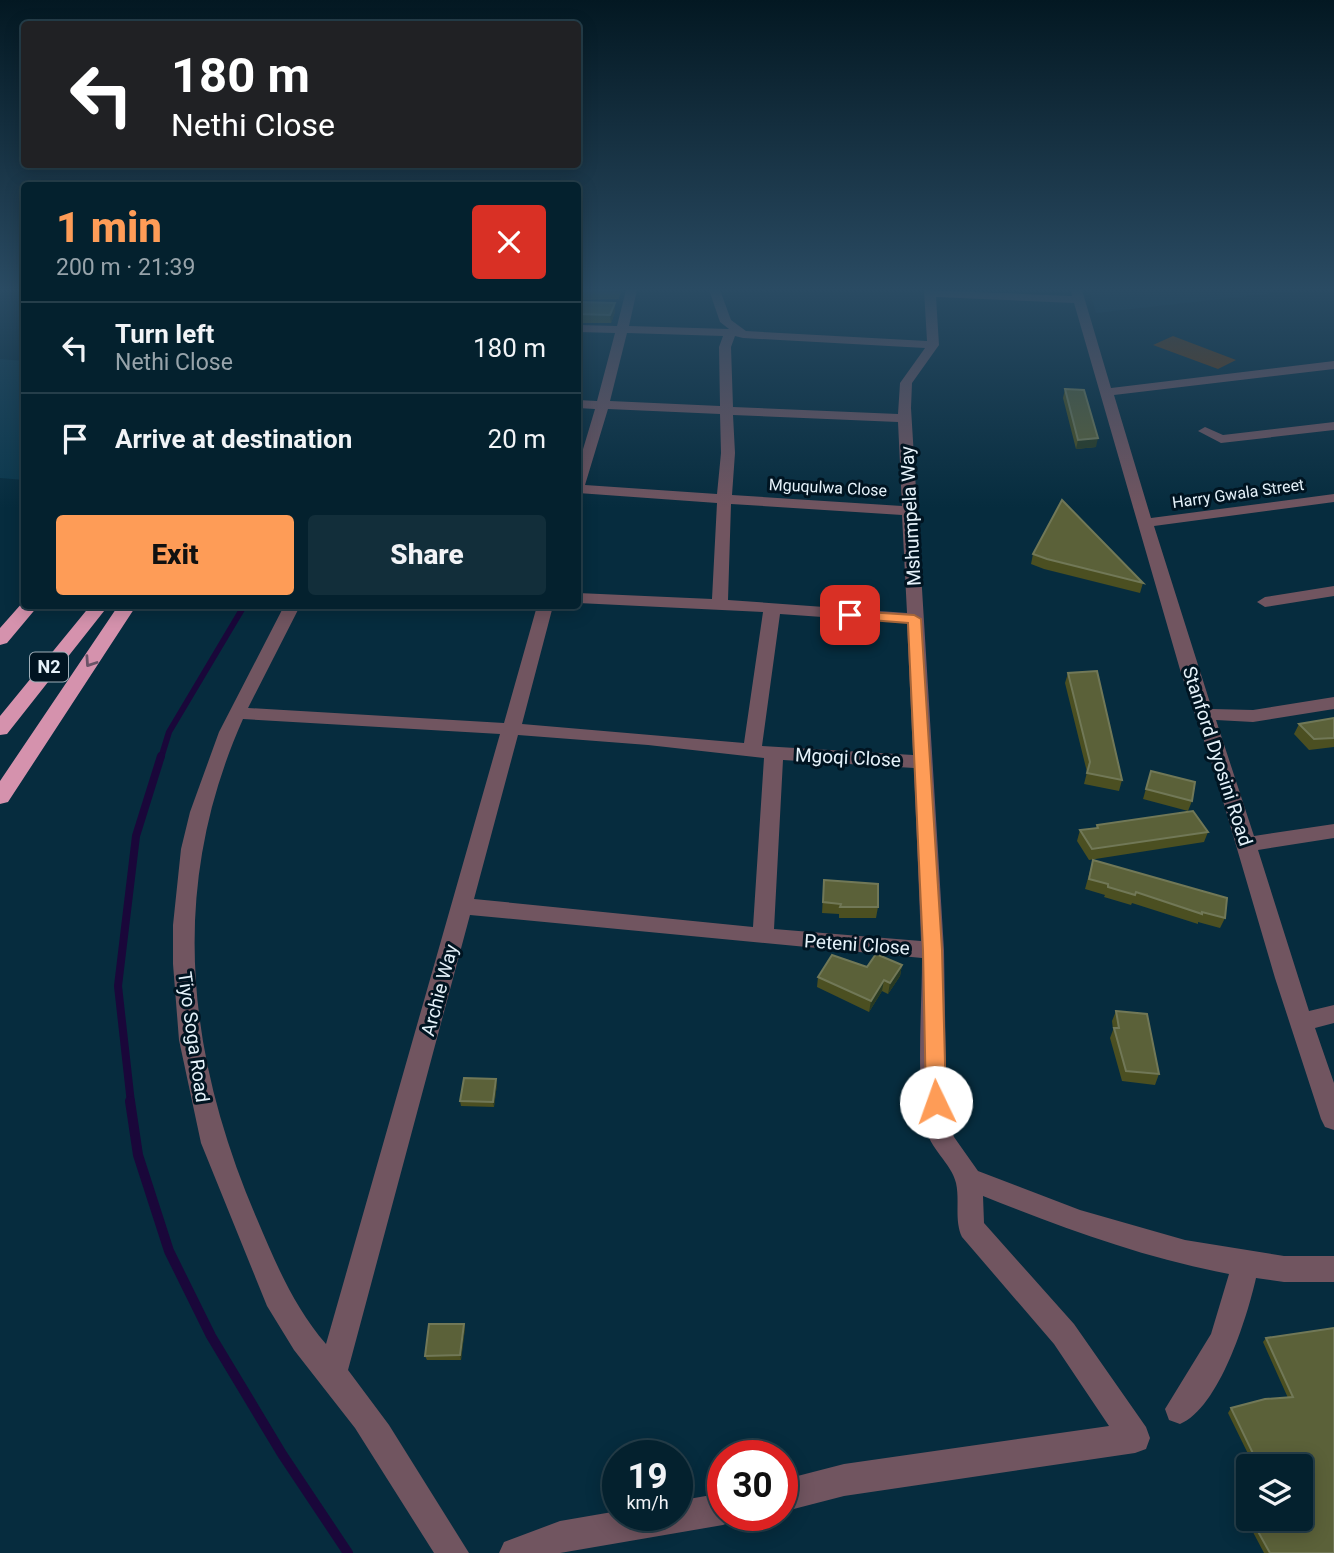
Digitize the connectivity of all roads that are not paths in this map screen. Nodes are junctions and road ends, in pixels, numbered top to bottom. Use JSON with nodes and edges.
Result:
{"nodes":[{"id":1,"x":615,"y":362,"type":"edge"},
{"id":2,"x":725,"y":362,"type":"edge"},
{"id":3,"x":921,"y":362,"type":"edge"},
{"id":4,"x":1098,"y":362,"type":"edge"},
{"id":5,"x":1334,"y":365,"type":"edge"},
{"id":6,"x":1107,"y":392,"type":"junction"},
{"id":7,"x":581,"y":404,"type":"edge"},
{"id":8,"x":602,"y":404,"type":"junction"},
{"id":9,"x":727,"y":409,"type":"junction"},
{"id":10,"x":905,"y":418,"type":"junction"},
{"id":11,"x":1334,"y":426,"type":"edge"},
{"id":12,"x":1205,"y":431,"type":"dead end"},
{"id":13,"x":581,"y":477,"type":"edge"},
{"id":14,"x":581,"y":487,"type":"edge"},
{"id":15,"x":1334,"y":498,"type":"edge"},
{"id":16,"x":724,"y":499,"type":"junction"},
{"id":17,"x":910,"y":511,"type":"junction"},
{"id":18,"x":1146,"y":523,"type":"junction"},
{"id":19,"x":1334,"y":591,"type":"edge"},
{"id":20,"x":581,"y":598,"type":"edge"},
{"id":21,"x":21,"y":602,"type":"edge"},
{"id":22,"x":1265,"y":602,"type":"dead end"},
{"id":23,"x":720,"y":604,"type":"junction"},
{"id":24,"x":26,"y":609,"type":"edge"},
{"id":25,"x":97,"y":609,"type":"edge"},
{"id":26,"x":125,"y":609,"type":"edge"},
{"id":27,"x":290,"y":609,"type":"edge"},
{"id":28,"x":544,"y":609,"type":"edge"},
{"id":29,"x":772,"y":610,"type":"junction"},
{"id":30,"x":914,"y":619,"type":"junction"},
{"id":31,"x":0,"y":622,"type":"edge"},
{"id":32,"x":0,"y":639,"type":"edge"},
{"id":33,"x":1334,"y":703,"type":"edge"},
{"id":34,"x":237,"y":713,"type":"junction"},
{"id":35,"x":1205,"y":715,"type":"junction"},
{"id":36,"x":0,"y":729,"type":"edge"},
{"id":37,"x":511,"y":729,"type":"junction"},
{"id":38,"x":752,"y":751,"type":"junction"},
{"id":39,"x":774,"y":753,"type":"junction"},
{"id":40,"x":922,"y":762,"type":"junction"},
{"id":41,"x":0,"y":797,"type":"edge"},
{"id":42,"x":1334,"y":831,"type":"edge"},
{"id":43,"x":1247,"y":844,"type":"junction"},
{"id":44,"x":462,"y":906,"type":"junction"},
{"id":45,"x":772,"y":937,"type":"junction"},
{"id":46,"x":933,"y":950,"type":"junction"},
{"id":47,"x":1334,"y":1014,"type":"edge"},
{"id":48,"x":1302,"y":1022,"type":"junction"},
{"id":49,"x":1334,"y":1119,"type":"edge"},
{"id":50,"x":969,"y":1179,"type":"junction"},
{"id":51,"x":1245,"y":1264,"type":"junction"},
{"id":52,"x":1334,"y":1269,"type":"edge"},
{"id":53,"x":332,"y":1375,"type":"junction"},
{"id":54,"x":1180,"y":1409,"type":"dead end"},
{"id":55,"x":798,"y":1492,"type":"edge"},
{"id":56,"x":707,"y":1512,"type":"edge"},
{"id":57,"x":453,"y":1553,"type":"edge"},
{"id":58,"x":515,"y":1553,"type":"edge"}],
"edges":[{"from":1,"to":8,"type":"street"},
{"from":2,"to":9,"type":"street"},
{"from":3,"to":10,"type":"street","name":"Mshumpela Way"},
{"from":4,"to":6,"type":"street","name":"Stanford Dyosini Road"},
{"from":5,"to":6,"type":"street"},
{"from":6,"to":18,"type":"street","name":"Stanford Dyosini Road"},
{"from":7,"to":8,"type":"street"},
{"from":8,"to":9,"type":"street"},
{"from":8,"to":13,"type":"street"},
{"from":9,"to":10,"type":"street"},
{"from":9,"to":16,"type":"street"},
{"from":10,"to":17,"type":"street","name":"Mshumpela Way"},
{"from":11,"to":12,"type":"street"},
{"from":14,"to":16,"type":"street","name":"Mguqulwa Close"},
{"from":15,"to":18,"type":"street","name":"Harry Gwala Street"},
{"from":16,"to":17,"type":"street","name":"Mguqulwa Close"},
{"from":16,"to":23,"type":"street"},
{"from":17,"to":30,"type":"street","name":"Mshumpela Way"},
{"from":18,"to":35,"type":"street","name":"Stanford Dyosini Road"},
{"from":19,"to":22,"type":"street"},
{"from":20,"to":23,"type":"street"},
{"from":21,"to":31,"type":"highway"},
{"from":23,"to":29,"type":"street"},
{"from":24,"to":32,"type":"highway"},
{"from":25,"to":36,"type":"highway","number":"N2"},
{"from":26,"to":41,"type":"highway","one_way":true},
{"from":27,"to":34,"type":"street","name":"Tiyo Soga Road"},
{"from":28,"to":37,"type":"street","name":"Archie Way"},
{"from":29,"to":30,"type":"street"},
{"from":29,"to":38,"type":"street"},
{"from":30,"to":40,"type":"street","name":"Mshumpela Way"},
{"from":33,"to":35,"type":"street"},
{"from":34,"to":37,"type":"street","name":"Mgoqi Close"},
{"from":34,"to":53,"type":"street","name":"Tiyo Soga Road"},
{"from":35,"to":43,"type":"street","name":"Stanford Dyosini Road"},
{"from":37,"to":38,"type":"street","name":"Mgoqi Close"},
{"from":37,"to":44,"type":"street","name":"Archie Way"},
{"from":38,"to":39,"type":"street","name":"Mgoqi Close"},
{"from":39,"to":40,"type":"street","name":"Mgoqi Close"},
{"from":39,"to":45,"type":"street"},
{"from":40,"to":46,"type":"street","name":"Mshumpela Way"},
{"from":42,"to":43,"type":"street"},
{"from":43,"to":48,"type":"street","name":"Stanford Dyosini Road"},
{"from":44,"to":45,"type":"street","name":"Peteni Close"},
{"from":44,"to":53,"type":"street","name":"Archie Way"},
{"from":45,"to":46,"type":"street","name":"Peteni Close"},
{"from":46,"to":50,"type":"street","name":"Mshumpela Way"},
{"from":47,"to":48,"type":"street"},
{"from":48,"to":49,"type":"street","name":"Stanford Dyosini Road"},
{"from":50,"to":51,"type":"street"},
{"from":50,"to":55,"type":"street"},
{"from":51,"to":52,"type":"street"},
{"from":51,"to":54,"type":"street"},
{"from":53,"to":57,"type":"street"},
{"from":56,"to":58,"type":"street"}]}
